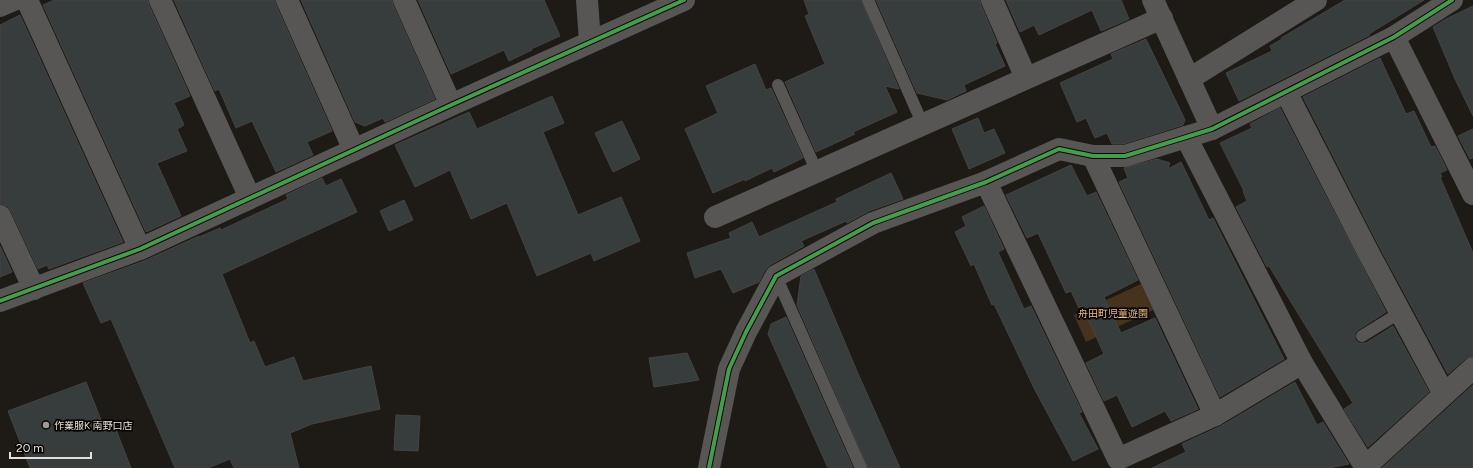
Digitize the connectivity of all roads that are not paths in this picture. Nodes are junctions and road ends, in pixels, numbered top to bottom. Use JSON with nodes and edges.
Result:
{"nodes":[{"id":1,"x":14,"y":0,"type":"edge"},
{"id":2,"x":27,"y":0,"type":"edge"},
{"id":3,"x":160,"y":0,"type":"edge"},
{"id":4,"x":287,"y":0,"type":"edge"},
{"id":5,"x":404,"y":0,"type":"edge"},
{"id":6,"x":587,"y":0,"type":"edge"},
{"id":7,"x":684,"y":0,"type":"edge"},
{"id":8,"x":868,"y":0,"type":"edge"},
{"id":9,"x":992,"y":0,"type":"edge"},
{"id":10,"x":1316,"y":0,"type":"edge"},
{"id":11,"x":1452,"y":0,"type":"edge"},
{"id":12,"x":0,"y":6,"type":"edge"},
{"id":13,"x":1157,"y":9,"type":"edge"},
{"id":14,"x":1394,"y":37,"type":"junction"},
{"id":15,"x":590,"y":42,"type":"junction"},
{"id":16,"x":1026,"y":78,"type":"junction"},
{"id":17,"x":1189,"y":79,"type":"junction"},
{"id":18,"x":778,"y":85,"type":"dead end"},
{"id":19,"x":1286,"y":92,"type":"junction"},
{"id":20,"x":451,"y":105,"type":"junction"},
{"id":21,"x":923,"y":124,"type":"junction"},
{"id":22,"x":1212,"y":129,"type":"junction"},
{"id":23,"x":1186,"y":137,"type":"junction"},
{"id":24,"x":354,"y":150,"type":"junction"},
{"id":25,"x":1093,"y":156,"type":"junction"},
{"id":26,"x":816,"y":172,"type":"junction"},
{"id":27,"x":986,"y":182,"type":"junction"},
{"id":28,"x":1473,"y":194,"type":"edge"},
{"id":29,"x":250,"y":198,"type":"junction"},
{"id":30,"x":0,"y":216,"type":"edge"},
{"id":31,"x":715,"y":217,"type":"dead end"},
{"id":32,"x":140,"y":249,"type":"junction"},
{"id":33,"x":776,"y":276,"type":"junction"},
{"id":34,"x":34,"y":289,"type":"junction"},
{"id":35,"x":0,"y":301,"type":"edge"},
{"id":36,"x":1401,"y":312,"type":"junction"},
{"id":37,"x":1362,"y":336,"type":"dead end"},
{"id":38,"x":1302,"y":363,"type":"junction"},
{"id":39,"x":1472,"y":371,"type":"edge"},
{"id":40,"x":1444,"y":394,"type":"junction"},
{"id":41,"x":1215,"y":415,"type":"junction"},
{"id":42,"x":1366,"y":467,"type":"edge"},
{"id":43,"x":709,"y":468,"type":"edge"},
{"id":44,"x":861,"y":468,"type":"edge"}],
"edges":[{"from":1,"to":12,"type":"street"},
{"from":2,"to":32,"type":"street"},
{"from":3,"to":29,"type":"street"},
{"from":4,"to":24,"type":"street"},
{"from":5,"to":20,"type":"street"},
{"from":6,"to":15,"type":"street"},
{"from":7,"to":15,"type":"street"},
{"from":8,"to":21,"type":"lane"},
{"from":9,"to":16,"type":"street"},
{"from":10,"to":17,"type":"street"},
{"from":11,"to":14,"type":"street"},
{"from":13,"to":16,"type":"street"},
{"from":13,"to":17,"type":"street"},
{"from":14,"to":19,"type":"street"},
{"from":14,"to":28,"type":"street"},
{"from":15,"to":20,"type":"street"},
{"from":16,"to":21,"type":"street"},
{"from":17,"to":22,"type":"street"},
{"from":18,"to":26,"type":"lane"},
{"from":19,"to":22,"type":"street"},
{"from":19,"to":36,"type":"street"},
{"from":20,"to":24,"type":"street"},
{"from":21,"to":26,"type":"street"},
{"from":22,"to":23,"type":"street"},
{"from":23,"to":25,"type":"street"},
{"from":23,"to":38,"type":"street"},
{"from":24,"to":29,"type":"street"},
{"from":25,"to":27,"type":"street"},
{"from":25,"to":41,"type":"street"},
{"from":26,"to":31,"type":"street"},
{"from":27,"to":33,"type":"street"},
{"from":27,"to":41,"type":"street"},
{"from":29,"to":32,"type":"street"},
{"from":30,"to":34,"type":"street"},
{"from":32,"to":34,"type":"street"},
{"from":33,"to":43,"type":"street"},
{"from":33,"to":44,"type":"lane"},
{"from":34,"to":35,"type":"street"},
{"from":36,"to":37,"type":"lane"},
{"from":36,"to":40,"type":"street"},
{"from":38,"to":41,"type":"street"},
{"from":38,"to":42,"type":"street"},
{"from":39,"to":40,"type":"street"},
{"from":40,"to":42,"type":"street"}]}
